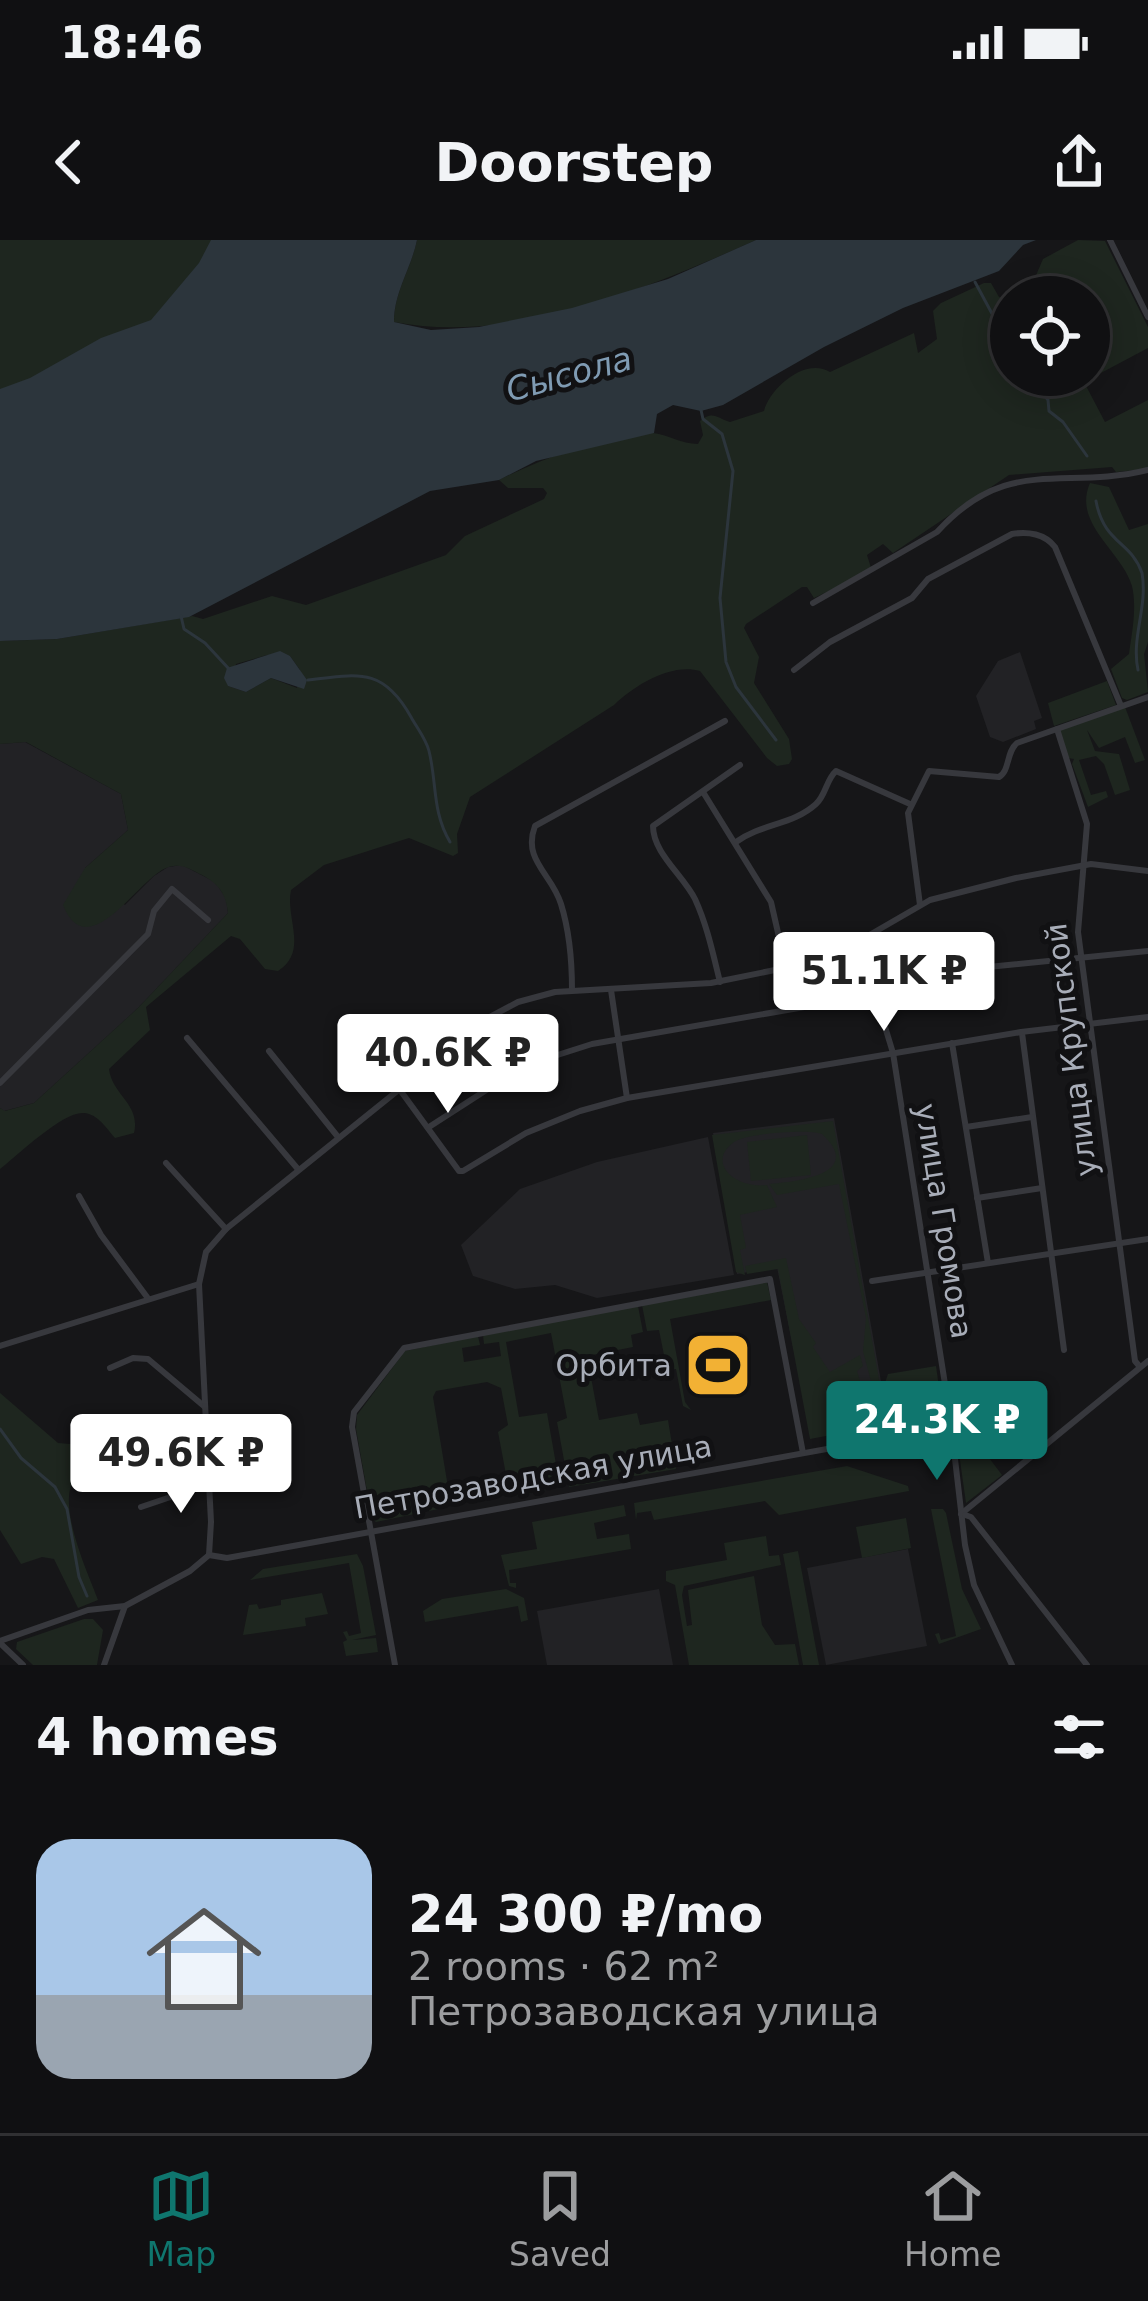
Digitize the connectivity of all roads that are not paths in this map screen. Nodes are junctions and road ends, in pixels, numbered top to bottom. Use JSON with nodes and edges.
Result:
{"nodes":[{"id":1,"x":1110,"y":240,"type":"edge"},
{"id":2,"x":1148,"y":317,"type":"edge"},
{"id":3,"x":1148,"y":470,"type":"edge"},
{"id":4,"x":813,"y":603,"type":"dead end"},
{"id":5,"x":794,"y":670,"type":"dead end"},
{"id":6,"x":1148,"y":697,"type":"edge"},
{"id":7,"x":1121,"y":706,"type":"junction"},
{"id":8,"x":725,"y":721,"type":"dead end"},
{"id":9,"x":1057,"y":729,"type":"junction"},
{"id":10,"x":740,"y":765,"type":"dead end"},
{"id":11,"x":703,"y":792,"type":"junction"},
{"id":12,"x":910,"y":804,"type":"junction"},
{"id":13,"x":736,"y":842,"type":"junction"},
{"id":14,"x":1083,"y":865,"type":"junction"},
{"id":15,"x":1148,"y":871,"type":"edge"},
{"id":16,"x":920,"y":905,"type":"junction"},
{"id":17,"x":208,"y":920,"type":"dead end"},
{"id":18,"x":859,"y":941,"type":"junction"},
{"id":19,"x":1148,"y":951,"type":"edge"},
{"id":20,"x":1081,"y":957,"type":"junction"},
{"id":21,"x":786,"y":968,"type":"junction"},
{"id":22,"x":720,"y":982,"type":"junction"},
{"id":23,"x":611,"y":990,"type":"junction"},
{"id":24,"x":572,"y":992,"type":"junction"},
{"id":25,"x":873,"y":995,"type":"junction"},
{"id":26,"x":879,"y":1009,"type":"junction"},
{"id":27,"x":1148,"y":1017,"type":"edge"},
{"id":28,"x":1089,"y":1024,"type":"junction"},
{"id":29,"x":1022,"y":1032,"type":"junction"},
{"id":30,"x":187,"y":1038,"type":"dead end"},
{"id":31,"x":618,"y":1039,"type":"junction"},
{"id":32,"x":952,"y":1043,"type":"junction"},
{"id":33,"x":268,"y":1051,"type":"dead end"},
{"id":34,"x":893,"y":1053,"type":"junction"},
{"id":35,"x":0,"y":1083,"type":"edge"},
{"id":36,"x":399,"y":1089,"type":"junction"},
{"id":37,"x":627,"y":1098,"type":"junction"},
{"id":38,"x":1032,"y":1117,"type":"junction"},
{"id":39,"x":429,"y":1127,"type":"junction"},
{"id":40,"x":966,"y":1127,"type":"junction"},
{"id":41,"x":339,"y":1137,"type":"junction"},
{"id":42,"x":166,"y":1163,"type":"dead end"},
{"id":43,"x":298,"y":1169,"type":"junction"},
{"id":44,"x":1042,"y":1188,"type":"junction"},
{"id":45,"x":79,"y":1196,"type":"dead end"},
{"id":46,"x":977,"y":1198,"type":"junction"},
{"id":47,"x":226,"y":1228,"type":"junction"},
{"id":48,"x":1148,"y":1238,"type":"edge"},
{"id":49,"x":1119,"y":1243,"type":"junction"},
{"id":50,"x":1052,"y":1253,"type":"junction"},
{"id":51,"x":988,"y":1264,"type":"junction"},
{"id":52,"x":928,"y":1272,"type":"junction"},
{"id":53,"x":872,"y":1281,"type":"dead end"},
{"id":54,"x":199,"y":1284,"type":"junction"},
{"id":55,"x":147,"y":1298,"type":"junction"},
{"id":56,"x":0,"y":1346,"type":"edge"},
{"id":57,"x":1064,"y":1350,"type":"dead end"},
{"id":58,"x":1148,"y":1361,"type":"edge"},
{"id":59,"x":1140,"y":1367,"type":"junction"},
{"id":60,"x":110,"y":1368,"type":"dead end"},
{"id":61,"x":206,"y":1407,"type":"junction"},
{"id":62,"x":950,"y":1441,"type":"junction"},
{"id":63,"x":803,"y":1453,"type":"junction"},
{"id":64,"x":209,"y":1484,"type":"junction"},
{"id":65,"x":140,"y":1507,"type":"dead end"},
{"id":66,"x":961,"y":1514,"type":"junction"},
{"id":67,"x":371,"y":1530,"type":"junction"},
{"id":68,"x":209,"y":1555,"type":"junction"},
{"id":69,"x":125,"y":1606,"type":"junction"},
{"id":70,"x":0,"y":1642,"type":"edge"},
{"id":71,"x":23,"y":1665,"type":"edge"},
{"id":72,"x":104,"y":1665,"type":"edge"},
{"id":73,"x":395,"y":1665,"type":"edge"},
{"id":74,"x":1012,"y":1665,"type":"edge"},
{"id":75,"x":1087,"y":1665,"type":"edge"}],
"edges":[{"from":1,"to":2,"type":"street"},
{"from":3,"to":4,"type":"street"},
{"from":5,"to":7,"type":"street"},
{"from":6,"to":7,"type":"street"},
{"from":7,"to":9,"type":"street"},
{"from":8,"to":24,"type":"street"},
{"from":9,"to":12,"type":"street"},
{"from":9,"to":14,"type":"street","name":"улица Крупской"},
{"from":10,"to":11,"type":"street"},
{"from":11,"to":13,"type":"street"},
{"from":11,"to":22,"type":"street"},
{"from":12,"to":13,"type":"street"},
{"from":12,"to":16,"type":"street"},
{"from":13,"to":21,"type":"street"},
{"from":14,"to":15,"type":"street"},
{"from":14,"to":16,"type":"street"},
{"from":14,"to":20,"type":"street","name":"улица Крупской"},
{"from":16,"to":18,"type":"street"},
{"from":17,"to":35,"type":"street"},
{"from":18,"to":21,"type":"street"},
{"from":18,"to":25,"type":"street","name":"улица Громова"},
{"from":19,"to":20,"type":"street"},
{"from":20,"to":26,"type":"street"},
{"from":20,"to":28,"type":"street","name":"улица Крупской"},
{"from":21,"to":22,"type":"street"},
{"from":22,"to":23,"type":"street"},
{"from":23,"to":24,"type":"street"},
{"from":23,"to":31,"type":"street"},
{"from":24,"to":36,"type":"street"},
{"from":25,"to":26,"type":"street","name":"улица Громова"},
{"from":25,"to":31,"type":"street"},
{"from":26,"to":34,"type":"street","name":"улица Громова"},
{"from":27,"to":28,"type":"street"},
{"from":28,"to":29,"type":"street"},
{"from":28,"to":49,"type":"street","name":"улица Крупской"},
{"from":29,"to":32,"type":"street"},
{"from":29,"to":38,"type":"street"},
{"from":30,"to":43,"type":"street"},
{"from":31,"to":37,"type":"street"},
{"from":31,"to":39,"type":"street"},
{"from":32,"to":34,"type":"street"},
{"from":32,"to":40,"type":"street"},
{"from":33,"to":41,"type":"street"},
{"from":34,"to":37,"type":"street"},
{"from":34,"to":52,"type":"street","name":"улица Громова"},
{"from":36,"to":39,"type":"street"},
{"from":36,"to":41,"type":"street"},
{"from":37,"to":39,"type":"street"},
{"from":38,"to":40,"type":"street"},
{"from":38,"to":44,"type":"street"},
{"from":40,"to":46,"type":"street"},
{"from":41,"to":43,"type":"street"},
{"from":42,"to":47,"type":"street"},
{"from":43,"to":47,"type":"street"},
{"from":44,"to":46,"type":"street"},
{"from":44,"to":50,"type":"street"},
{"from":45,"to":55,"type":"street"},
{"from":46,"to":51,"type":"street"},
{"from":47,"to":54,"type":"street"},
{"from":48,"to":49,"type":"street"},
{"from":49,"to":50,"type":"street"},
{"from":49,"to":59,"type":"street","name":"улица Крупской"},
{"from":50,"to":51,"type":"street"},
{"from":50,"to":57,"type":"street"},
{"from":51,"to":52,"type":"street"},
{"from":52,"to":53,"type":"street"},
{"from":52,"to":62,"type":"street","name":"улица Громова"},
{"from":54,"to":55,"type":"street"},
{"from":54,"to":61,"type":"street"},
{"from":55,"to":56,"type":"street"},
{"from":58,"to":59,"type":"street"},
{"from":59,"to":66,"type":"street"},
{"from":60,"to":61,"type":"street"},
{"from":61,"to":64,"type":"street"},
{"from":62,"to":63,"type":"street","name":"Петрозаводская улица"},
{"from":62,"to":66,"type":"street"},
{"from":63,"to":67,"type":"street","name":"Петрозаводская улица"},
{"from":63,"to":67,"type":"street"},
{"from":64,"to":65,"type":"street"},
{"from":64,"to":68,"type":"street"},
{"from":66,"to":74,"type":"street"},
{"from":66,"to":75,"type":"street"},
{"from":67,"to":68,"type":"street","name":"Петрозаводская улица"},
{"from":67,"to":73,"type":"street"},
{"from":68,"to":69,"type":"street","name":"Петрозаводская улица"},
{"from":69,"to":70,"type":"street","name":"Петрозаводская улица"},
{"from":69,"to":72,"type":"street"},
{"from":70,"to":71,"type":"street"}]}
